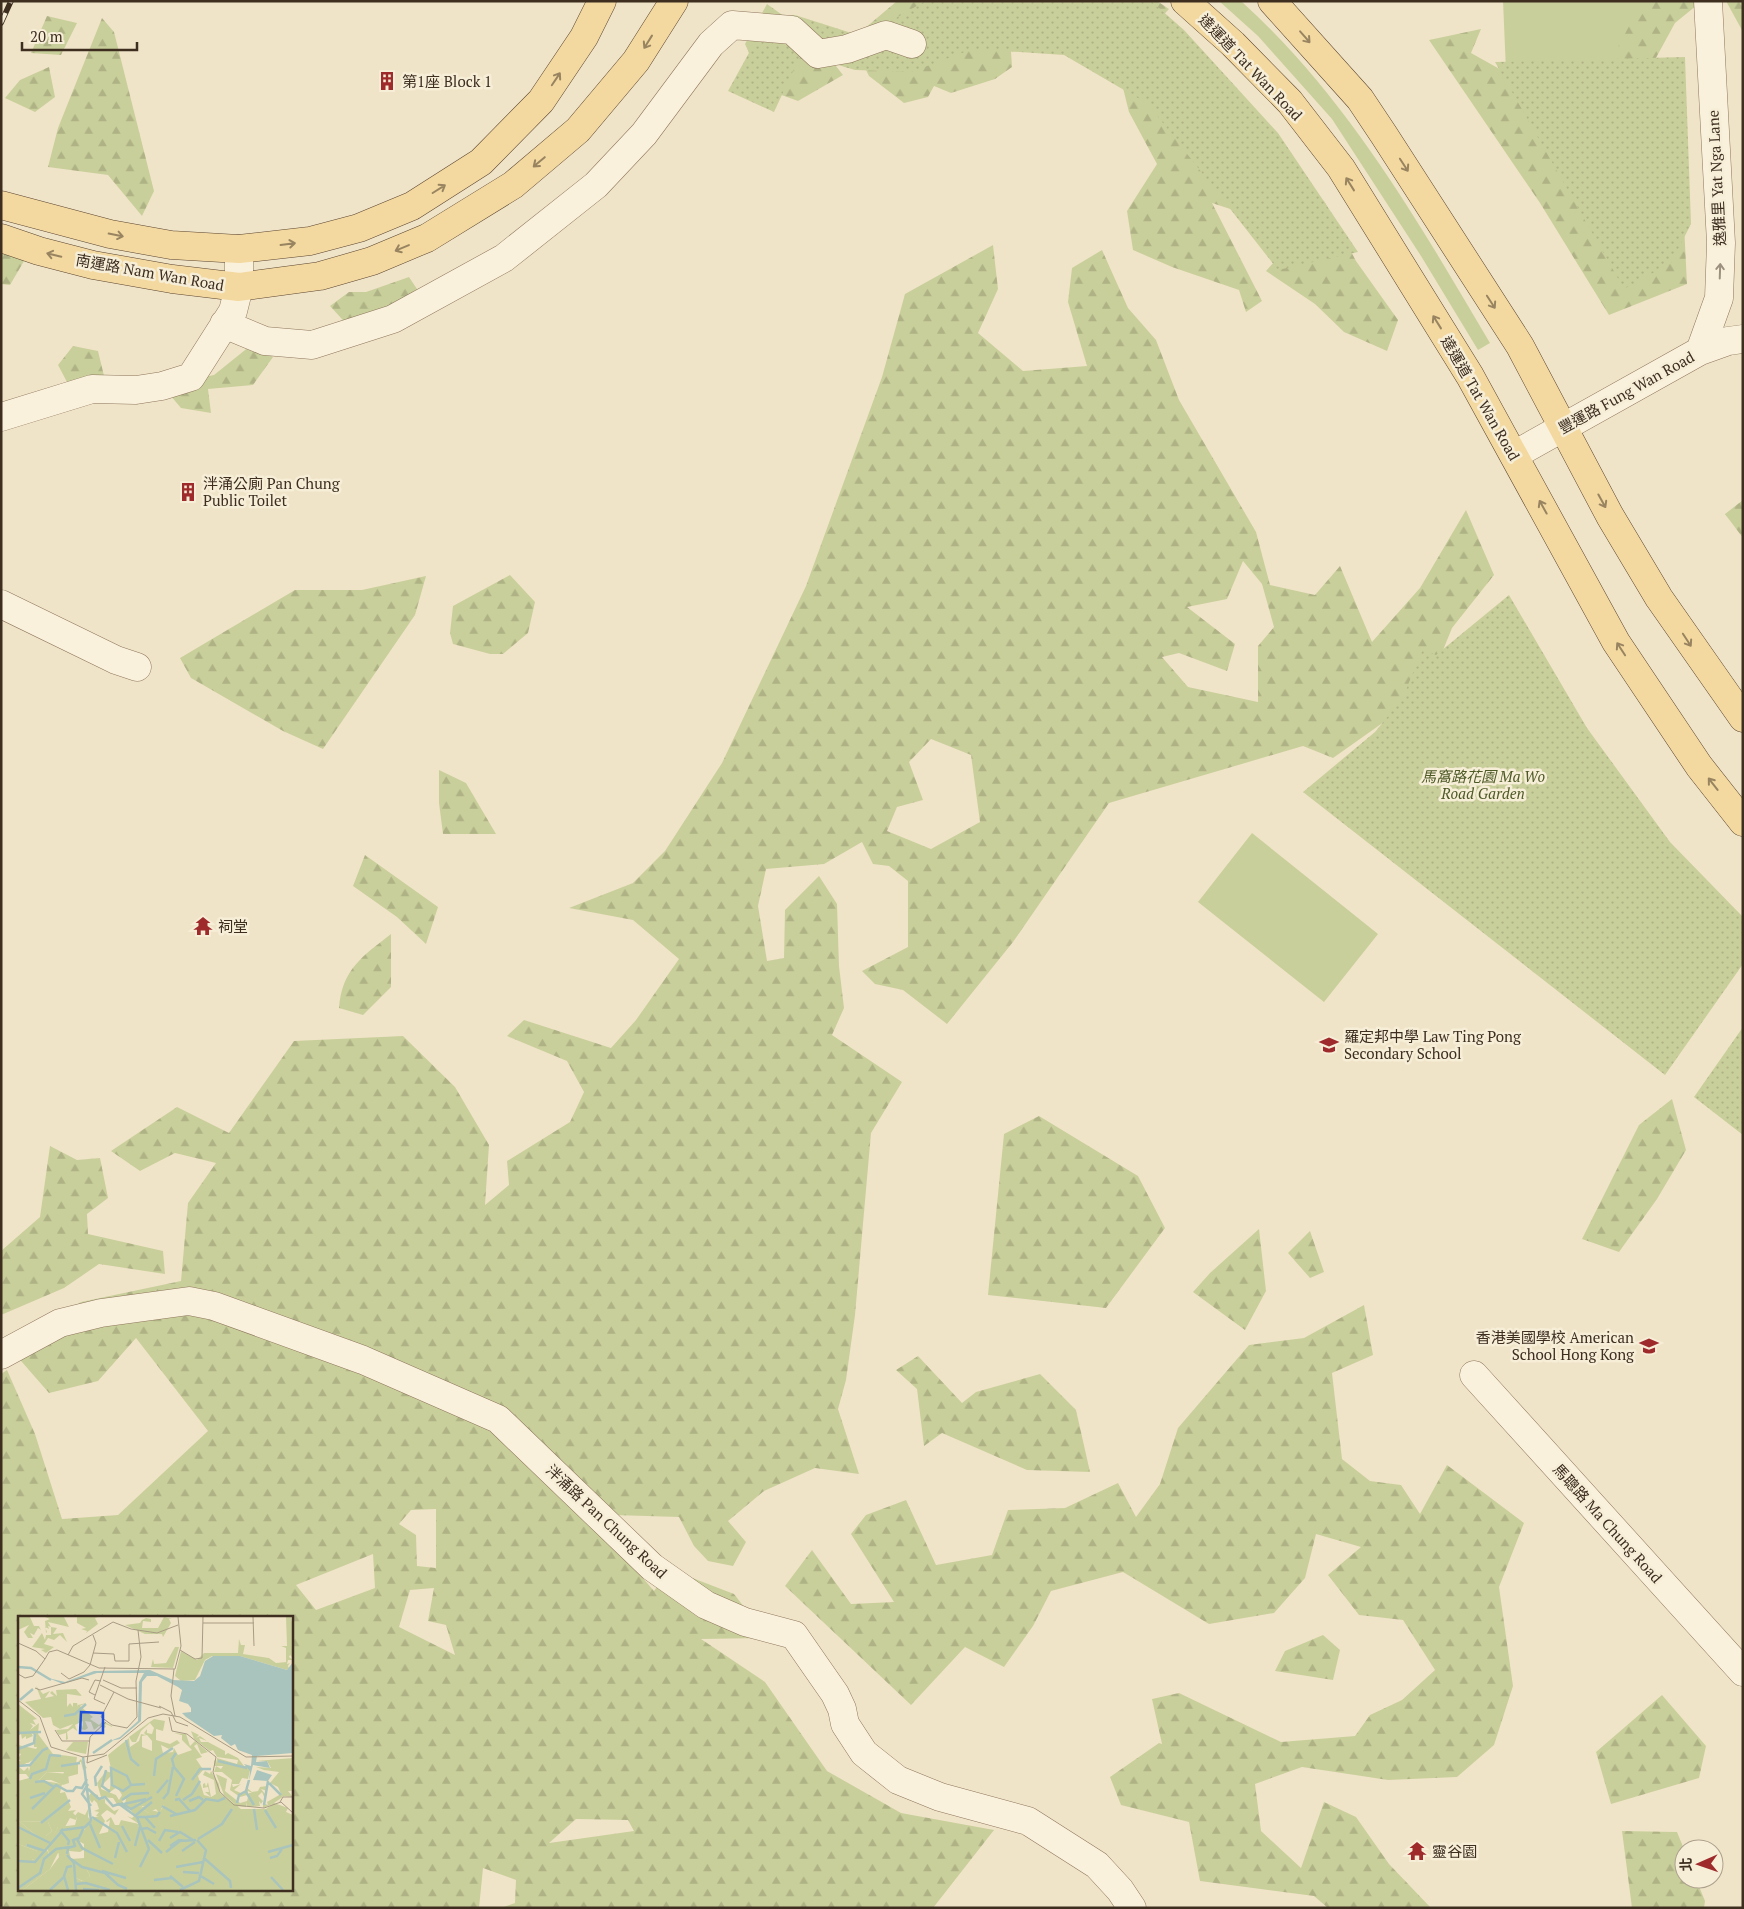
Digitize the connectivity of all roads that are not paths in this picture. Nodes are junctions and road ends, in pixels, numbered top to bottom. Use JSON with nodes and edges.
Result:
{"nodes":[{"id":1,"x":602,"y":1,"type":"edge"},
{"id":2,"x":674,"y":1,"type":"edge"},
{"id":3,"x":1185,"y":1,"type":"edge"},
{"id":4,"x":1272,"y":1,"type":"edge"},
{"id":5,"x":1708,"y":1,"type":"edge"},
{"id":6,"x":912,"y":44,"type":"dead end"},
{"id":7,"x":1,"y":205,"type":"edge"},
{"id":8,"x":1,"y":238,"type":"edge"},
{"id":9,"x":239,"y":249,"type":"junction"},
{"id":10,"x":239,"y":287,"type":"junction"},
{"id":11,"x":224,"y":324,"type":"junction"},
{"id":12,"x":1743,"y":339,"type":"edge"},
{"id":13,"x":1700,"y":351,"type":"junction"},
{"id":14,"x":1,"y":417,"type":"edge"},
{"id":15,"x":1562,"y":428,"type":"junction"},
{"id":16,"x":1514,"y":455,"type":"junction"},
{"id":17,"x":1,"y":604,"type":"edge"},
{"id":18,"x":137,"y":667,"type":"dead end"},
{"id":19,"x":1743,"y":718,"type":"edge"},
{"id":20,"x":1743,"y":822,"type":"edge"},
{"id":21,"x":1,"y":1355,"type":"edge"},
{"id":22,"x":1474,"y":1375,"type":"dead end"},
{"id":23,"x":1743,"y":1672,"type":"edge"},
{"id":24,"x":1132,"y":1908,"type":"edge"}],
"edges":[{"from":9,"to":1,"type":"main road","name":"南運路 Nam Wan Road","one_way":true},
{"from":2,"to":10,"type":"main road","name":"南運路 Nam Wan Road","one_way":true},
{"from":16,"to":3,"type":"main road","name":"達運道 Tat Wan Road","one_way":true},
{"from":4,"to":15,"type":"main road","one_way":true},
{"from":13,"to":5,"type":"street","name":"逸雅里 Yat Nga Lane","one_way":true},
{"from":6,"to":11,"type":"street"},
{"from":7,"to":9,"type":"main road","name":"南運路 Nam Wan Road","one_way":true},
{"from":10,"to":8,"type":"main road","name":"南運路 Nam Wan Road","one_way":true},
{"from":9,"to":10,"type":"street"},
{"from":10,"to":11,"type":"street"},
{"from":11,"to":14,"type":"street"},
{"from":12,"to":13,"type":"street","name":"豐運路 Fung Wan Road"},
{"from":13,"to":15,"type":"street","name":"豐運路 Fung Wan Road"},
{"from":15,"to":16,"type":"street","name":"豐運路 Fung Wan Road"},
{"from":15,"to":19,"type":"main road","one_way":true},
{"from":20,"to":16,"type":"main road","name":"達運道 Tat Wan Road","one_way":true},
{"from":17,"to":18,"type":"street"},
{"from":21,"to":24,"type":"street","name":"泮涌路 Pan Chung Road"},
{"from":22,"to":23,"type":"street","name":"馬聰路 Ma Chung Road"}]}
